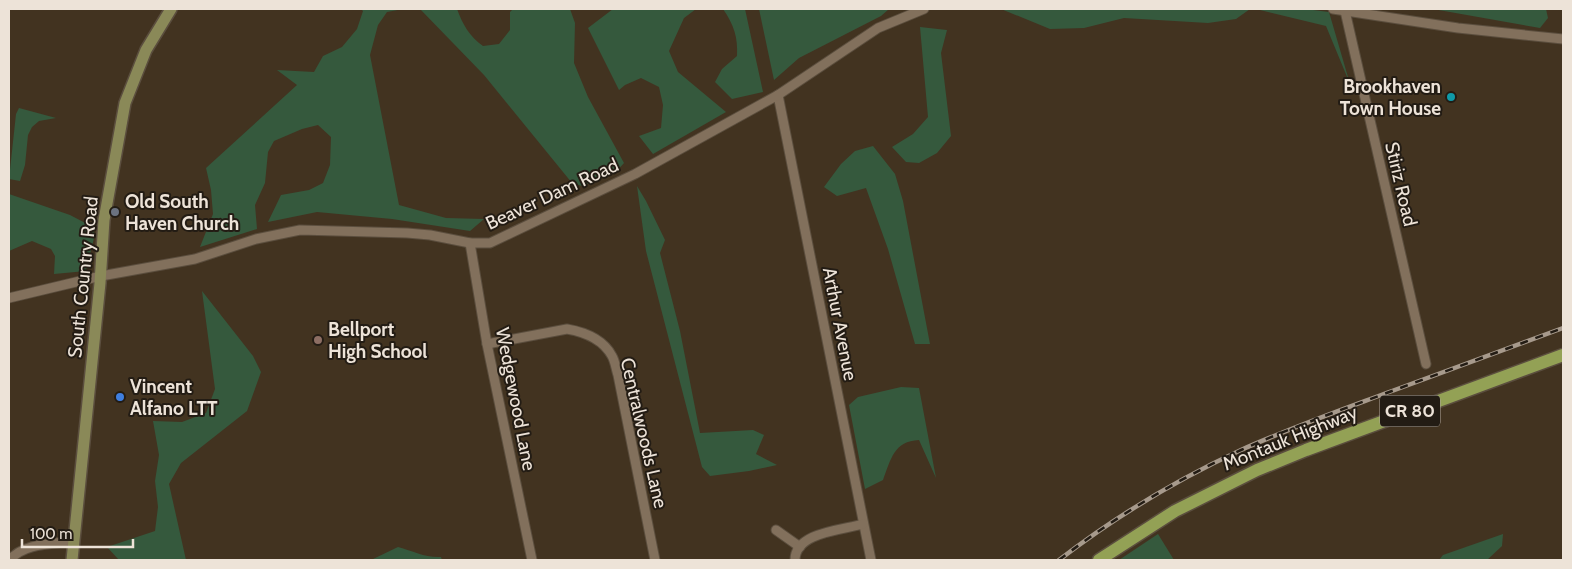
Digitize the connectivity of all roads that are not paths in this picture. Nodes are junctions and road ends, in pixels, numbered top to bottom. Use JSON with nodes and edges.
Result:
{"nodes":[{"id":1,"x":171,"y":9,"type":"edge"},
{"id":2,"x":924,"y":9,"type":"edge"},
{"id":3,"x":1333,"y":9,"type":"edge"},
{"id":4,"x":1345,"y":11,"type":"junction"},
{"id":5,"x":1563,"y":39,"type":"edge"},
{"id":6,"x":778,"y":95,"type":"junction"},
{"id":7,"x":470,"y":243,"type":"junction"},
{"id":8,"x":101,"y":276,"type":"junction"},
{"id":9,"x":9,"y":298,"type":"edge"},
{"id":10,"x":487,"y":344,"type":"junction"},
{"id":11,"x":1563,"y":355,"type":"edge"},
{"id":12,"x":1426,"y":364,"type":"dead end"},
{"id":13,"x":863,"y":524,"type":"junction"},
{"id":14,"x":776,"y":530,"type":"dead end"},
{"id":15,"x":73,"y":540,"type":"junction"},
{"id":16,"x":800,"y":547,"type":"junction"},
{"id":17,"x":10,"y":560,"type":"edge"},
{"id":18,"x":72,"y":560,"type":"edge"},
{"id":19,"x":532,"y":560,"type":"edge"},
{"id":20,"x":655,"y":560,"type":"edge"},
{"id":21,"x":795,"y":560,"type":"edge"},
{"id":22,"x":871,"y":560,"type":"edge"},
{"id":23,"x":1099,"y":560,"type":"edge"}],
"edges":[{"from":1,"to":8,"type":"main road","name":"South Country Road"},
{"from":2,"to":6,"type":"street","name":"Beaver Dam Road"},
{"from":3,"to":4,"type":"street"},
{"from":4,"to":5,"type":"street"},
{"from":4,"to":12,"type":"street","name":"Stiriz Road"},
{"from":6,"to":7,"type":"street","name":"Beaver Dam Road"},
{"from":6,"to":13,"type":"street","name":"Arthur Avenue"},
{"from":7,"to":8,"type":"street","name":"Beaver Dam Road"},
{"from":7,"to":10,"type":"street","name":"Wedgewood Lane"},
{"from":8,"to":9,"type":"street","name":"Beaver Dam Road"},
{"from":8,"to":15,"type":"main road","name":"South Country Road"},
{"from":10,"to":19,"type":"street","name":"Wedgewood Lane"},
{"from":10,"to":20,"type":"street","name":"Centralwoods Lane"},
{"from":11,"to":23,"type":"main road","name":"Montauk Highway","number":"CR 80"},
{"from":13,"to":16,"type":"street"},
{"from":13,"to":22,"type":"street","name":"Arthur Avenue"},
{"from":14,"to":16,"type":"street"},
{"from":15,"to":17,"type":"street"},
{"from":15,"to":18,"type":"main road","name":"South Country Road"},
{"from":16,"to":21,"type":"street"}]}
